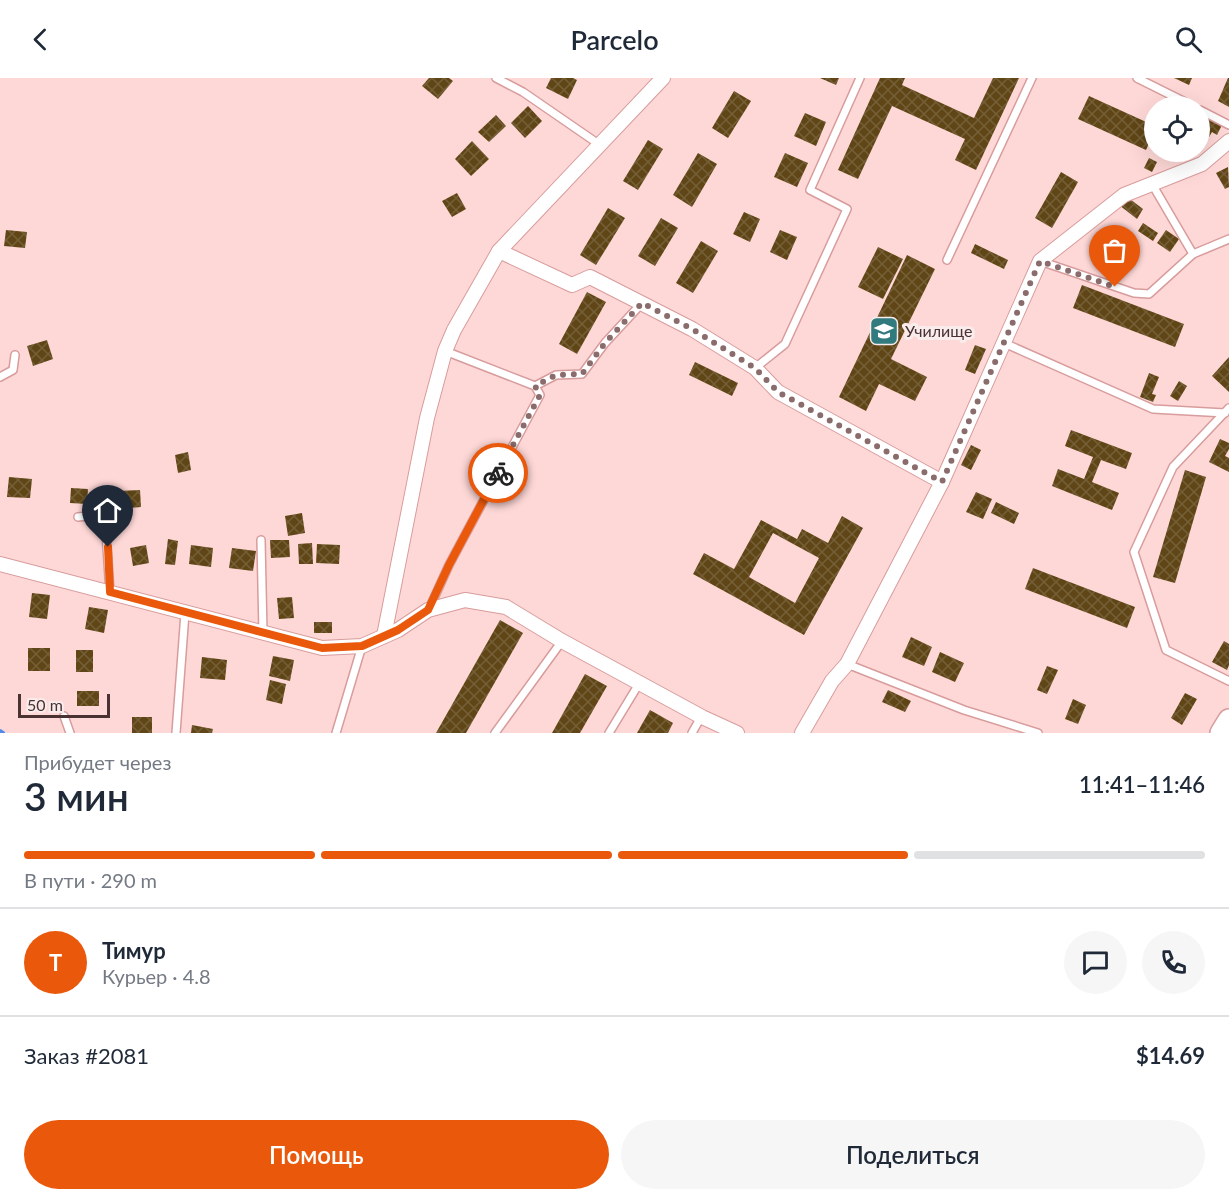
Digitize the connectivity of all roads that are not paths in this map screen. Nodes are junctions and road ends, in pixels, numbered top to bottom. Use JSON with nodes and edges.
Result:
{"nodes":[{"id":1,"x":496,"y":78,"type":"edge"},
{"id":2,"x":663,"y":78,"type":"edge"},
{"id":3,"x":860,"y":78,"type":"edge"},
{"id":4,"x":1032,"y":78,"type":"edge"},
{"id":5,"x":1137,"y":78,"type":"edge"},
{"id":6,"x":1173,"y":96,"type":"edge"},
{"id":7,"x":1210,"y":115,"type":"edge"},
{"id":8,"x":1229,"y":125,"type":"edge"},
{"id":9,"x":1229,"y":141,"type":"edge"},
{"id":10,"x":601,"y":146,"type":"junction"},
{"id":11,"x":1152,"y":184,"type":"junction"},
{"id":12,"x":1229,"y":239,"type":"edge"},
{"id":13,"x":499,"y":251,"type":"junction"},
{"id":14,"x":1193,"y":254,"type":"junction"},
{"id":15,"x":947,"y":260,"type":"dead end"},
{"id":16,"x":1040,"y":261,"type":"junction"},
{"id":17,"x":642,"y":303,"type":"junction"},
{"id":18,"x":1004,"y":343,"type":"junction"},
{"id":19,"x":445,"y":351,"type":"junction"},
{"id":20,"x":15,"y":355,"type":"dead end"},
{"id":21,"x":755,"y":368,"type":"junction"},
{"id":22,"x":0,"y":377,"type":"edge"},
{"id":23,"x":535,"y":386,"type":"junction"},
{"id":24,"x":1227,"y":410,"type":"edge"},
{"id":25,"x":942,"y":482,"type":"junction"},
{"id":26,"x":78,"y":518,"type":"dead end"},
{"id":27,"x":261,"y":540,"type":"dead end"},
{"id":28,"x":0,"y":564,"type":"edge"},
{"id":29,"x":110,"y":592,"type":"junction"},
{"id":30,"x":428,"y":610,"type":"junction"},
{"id":31,"x":185,"y":613,"type":"junction"},
{"id":32,"x":263,"y":633,"type":"junction"},
{"id":33,"x":384,"y":636,"type":"junction"},
{"id":34,"x":562,"y":641,"type":"junction"},
{"id":35,"x":362,"y":646,"type":"junction"},
{"id":36,"x":847,"y":664,"type":"junction"},
{"id":37,"x":1229,"y":681,"type":"edge"},
{"id":38,"x":640,"y":682,"type":"junction"},
{"id":39,"x":64,"y":716,"type":"dead end"},
{"id":40,"x":702,"y":717,"type":"junction"},
{"id":41,"x":1229,"y":720,"type":"edge"},
{"id":42,"x":70,"y":733,"type":"edge"},
{"id":43,"x":176,"y":733,"type":"edge"},
{"id":44,"x":336,"y":733,"type":"edge"},
{"id":45,"x":495,"y":733,"type":"edge"},
{"id":46,"x":609,"y":733,"type":"edge"},
{"id":47,"x":692,"y":733,"type":"edge"},
{"id":48,"x":737,"y":733,"type":"edge"},
{"id":49,"x":802,"y":733,"type":"edge"},
{"id":50,"x":1038,"y":733,"type":"edge"},
{"id":51,"x":1221,"y":733,"type":"edge"}],
"edges":[{"from":1,"to":10,"type":"lane"},
{"from":2,"to":10,"type":"street"},
{"from":3,"to":21,"type":"lane"},
{"from":4,"to":15,"type":"lane"},
{"from":5,"to":6,"type":"lane"},
{"from":7,"to":8,"type":"lane"},
{"from":9,"to":11,"type":"street"},
{"from":10,"to":13,"type":"street"},
{"from":11,"to":14,"type":"lane"},
{"from":11,"to":16,"type":"street"},
{"from":12,"to":14,"type":"lane"},
{"from":13,"to":17,"type":"street"},
{"from":13,"to":19,"type":"street"},
{"from":14,"to":16,"type":"lane"},
{"from":16,"to":18,"type":"street"},
{"from":17,"to":21,"type":"street"},
{"from":17,"to":23,"type":"lane"},
{"from":18,"to":24,"type":"lane"},
{"from":18,"to":25,"type":"street"},
{"from":19,"to":23,"type":"lane"},
{"from":19,"to":33,"type":"street"},
{"from":20,"to":22,"type":"lane"},
{"from":21,"to":25,"type":"street"},
{"from":23,"to":30,"type":"lane"},
{"from":24,"to":37,"type":"lane"},
{"from":25,"to":36,"type":"street"},
{"from":26,"to":29,"type":"lane"},
{"from":27,"to":32,"type":"lane"},
{"from":28,"to":29,"type":"street"},
{"from":29,"to":31,"type":"street"},
{"from":30,"to":33,"type":"street"},
{"from":30,"to":34,"type":"street"},
{"from":31,"to":32,"type":"street"},
{"from":31,"to":43,"type":"lane"},
{"from":32,"to":35,"type":"street"},
{"from":33,"to":35,"type":"street"},
{"from":34,"to":38,"type":"street"},
{"from":34,"to":45,"type":"lane"},
{"from":35,"to":44,"type":"lane"},
{"from":36,"to":49,"type":"street"},
{"from":36,"to":50,"type":"lane"},
{"from":38,"to":40,"type":"street"},
{"from":38,"to":46,"type":"lane"},
{"from":39,"to":42,"type":"lane"},
{"from":40,"to":47,"type":"lane"},
{"from":40,"to":48,"type":"street"},
{"from":41,"to":51,"type":"main road"}]}
